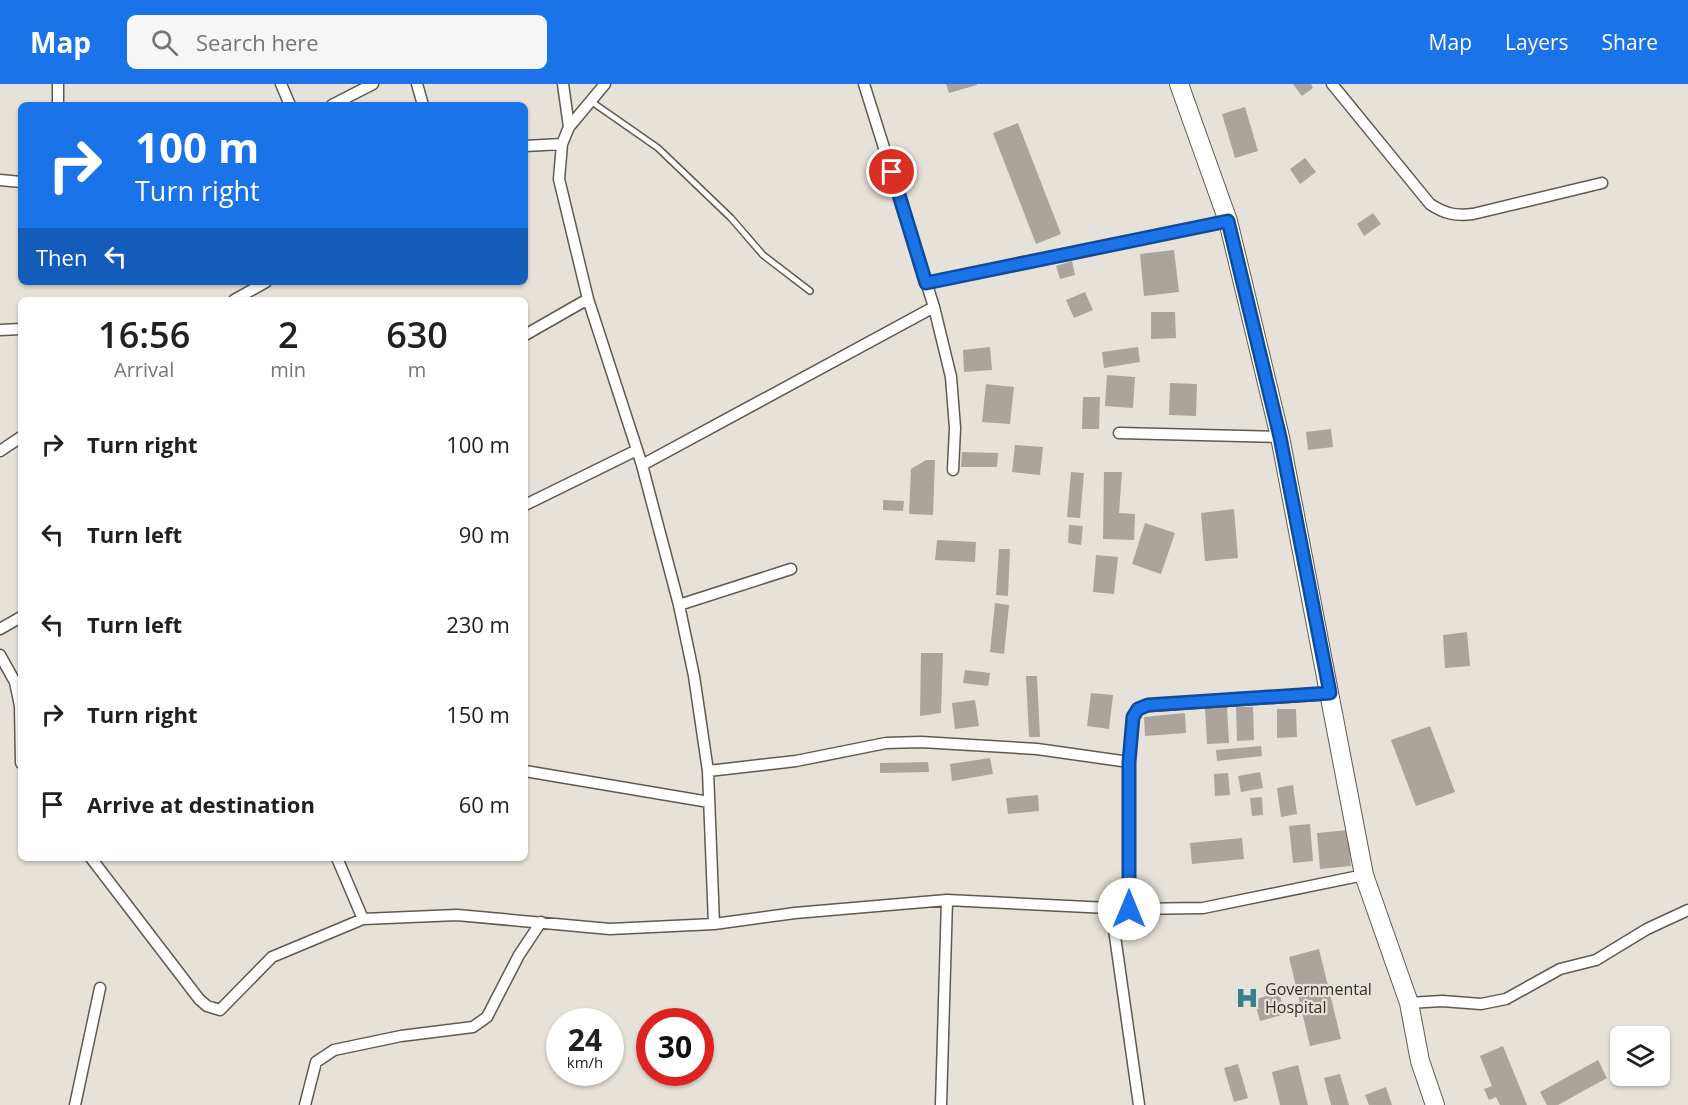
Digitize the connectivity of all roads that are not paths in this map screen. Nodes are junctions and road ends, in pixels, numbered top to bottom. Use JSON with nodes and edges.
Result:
{"nodes":[{"id":1,"x":58,"y":84,"type":"edge"},
{"id":2,"x":282,"y":84,"type":"edge"},
{"id":3,"x":373,"y":84,"type":"edge"},
{"id":4,"x":417,"y":84,"type":"edge"},
{"id":5,"x":563,"y":84,"type":"edge"},
{"id":6,"x":605,"y":84,"type":"edge"},
{"id":7,"x":864,"y":84,"type":"edge"},
{"id":8,"x":1179,"y":84,"type":"edge"},
{"id":9,"x":1332,"y":84,"type":"edge"},
{"id":10,"x":58,"y":102,"type":"edge"},
{"id":11,"x":289,"y":102,"type":"edge"},
{"id":12,"x":338,"y":102,"type":"edge"},
{"id":13,"x":422,"y":102,"type":"edge"},
{"id":14,"x":592,"y":102,"type":"junction"},
{"id":15,"x":569,"y":127,"type":"junction"},
{"id":16,"x":562,"y":144,"type":"junction"},
{"id":17,"x":528,"y":146,"type":"edge"},
{"id":18,"x":0,"y":180,"type":"edge"},
{"id":19,"x":18,"y":182,"type":"edge"},
{"id":20,"x":1602,"y":183,"type":"dead end"},
{"id":21,"x":1228,"y":221,"type":"junction"},
{"id":22,"x":926,"y":283,"type":"junction"},
{"id":23,"x":261,"y":285,"type":"edge"},
{"id":24,"x":810,"y":291,"type":"dead end"},
{"id":25,"x":239,"y":297,"type":"edge"},
{"id":26,"x":588,"y":299,"type":"junction"},
{"id":27,"x":934,"y":307,"type":"junction"},
{"id":28,"x":18,"y":329,"type":"edge"},
{"id":29,"x":0,"y":330,"type":"edge"},
{"id":30,"x":528,"y":333,"type":"edge"},
{"id":31,"x":1119,"y":433,"type":"dead end"},
{"id":32,"x":1280,"y":437,"type":"junction"},
{"id":33,"x":18,"y":438,"type":"edge"},
{"id":34,"x":637,"y":450,"type":"junction"},
{"id":35,"x":0,"y":451,"type":"edge"},
{"id":36,"x":642,"y":465,"type":"junction"},
{"id":37,"x":953,"y":470,"type":"dead end"},
{"id":38,"x":528,"y":504,"type":"edge"},
{"id":39,"x":791,"y":569,"type":"dead end"},
{"id":40,"x":679,"y":605,"type":"junction"},
{"id":41,"x":18,"y":619,"type":"edge"},
{"id":42,"x":0,"y":629,"type":"edge"},
{"id":43,"x":0,"y":655,"type":"edge"},
{"id":44,"x":1330,"y":693,"type":"junction"},
{"id":45,"x":18,"y":696,"type":"edge"},
{"id":46,"x":1129,"y":762,"type":"junction"},
{"id":47,"x":708,"y":771,"type":"junction"},
{"id":48,"x":528,"y":772,"type":"edge"},
{"id":49,"x":710,"y":802,"type":"junction"},
{"id":50,"x":93,"y":861,"type":"edge"},
{"id":51,"x":338,"y":861,"type":"edge"},
{"id":52,"x":1364,"y":875,"type":"junction"},
{"id":53,"x":947,"y":900,"type":"junction"},
{"id":54,"x":1111,"y":908,"type":"junction"},
{"id":55,"x":1129,"y":909,"type":"junction"},
{"id":56,"x":1688,"y":910,"type":"edge"},
{"id":57,"x":363,"y":919,"type":"junction"},
{"id":58,"x":541,"y":922,"type":"junction"},
{"id":59,"x":714,"y":924,"type":"junction"},
{"id":60,"x":100,"y":988,"type":"dead end"},
{"id":61,"x":1409,"y":1003,"type":"junction"},
{"id":62,"x":75,"y":1105,"type":"edge"},
{"id":63,"x":304,"y":1105,"type":"edge"},
{"id":64,"x":941,"y":1105,"type":"edge"},
{"id":65,"x":1138,"y":1105,"type":"edge"},
{"id":66,"x":1435,"y":1105,"type":"edge"}],
"edges":[{"from":1,"to":10,"type":"street"},
{"from":2,"to":11,"type":"street"},
{"from":3,"to":12,"type":"street"},
{"from":4,"to":13,"type":"street"},
{"from":5,"to":15,"type":"street"},
{"from":6,"to":14,"type":"street"},
{"from":7,"to":22,"type":"street"},
{"from":8,"to":21,"type":"main road"},
{"from":9,"to":20,"type":"street"},
{"from":14,"to":15,"type":"street"},
{"from":14,"to":24,"type":"lane"},
{"from":15,"to":16,"type":"street"},
{"from":16,"to":17,"type":"street"},
{"from":16,"to":26,"type":"street"},
{"from":18,"to":19,"type":"street"},
{"from":21,"to":22,"type":"street"},
{"from":21,"to":32,"type":"main road"},
{"from":22,"to":27,"type":"street"},
{"from":23,"to":25,"type":"street"},
{"from":26,"to":30,"type":"street"},
{"from":26,"to":34,"type":"street"},
{"from":27,"to":36,"type":"street"},
{"from":27,"to":37,"type":"street"},
{"from":28,"to":29,"type":"street"},
{"from":31,"to":32,"type":"street"},
{"from":32,"to":44,"type":"main road"},
{"from":33,"to":35,"type":"street"},
{"from":34,"to":36,"type":"street"},
{"from":34,"to":38,"type":"street"},
{"from":36,"to":40,"type":"street"},
{"from":39,"to":40,"type":"street"},
{"from":40,"to":47,"type":"street"},
{"from":41,"to":42,"type":"street"},
{"from":43,"to":45,"type":"street"},
{"from":44,"to":46,"type":"street"},
{"from":44,"to":52,"type":"main road"},
{"from":46,"to":47,"type":"street"},
{"from":46,"to":55,"type":"street"},
{"from":47,"to":49,"type":"street"},
{"from":48,"to":49,"type":"street"},
{"from":49,"to":59,"type":"street"},
{"from":50,"to":57,"type":"street"},
{"from":51,"to":57,"type":"street"},
{"from":52,"to":55,"type":"street"},
{"from":52,"to":61,"type":"main road"},
{"from":53,"to":54,"type":"street"},
{"from":53,"to":59,"type":"street"},
{"from":53,"to":64,"type":"street"},
{"from":54,"to":55,"type":"street"},
{"from":54,"to":65,"type":"street"},
{"from":56,"to":61,"type":"street"},
{"from":57,"to":58,"type":"street"},
{"from":58,"to":59,"type":"street"},
{"from":58,"to":63,"type":"street"},
{"from":60,"to":62,"type":"street"},
{"from":61,"to":66,"type":"main road"}]}
